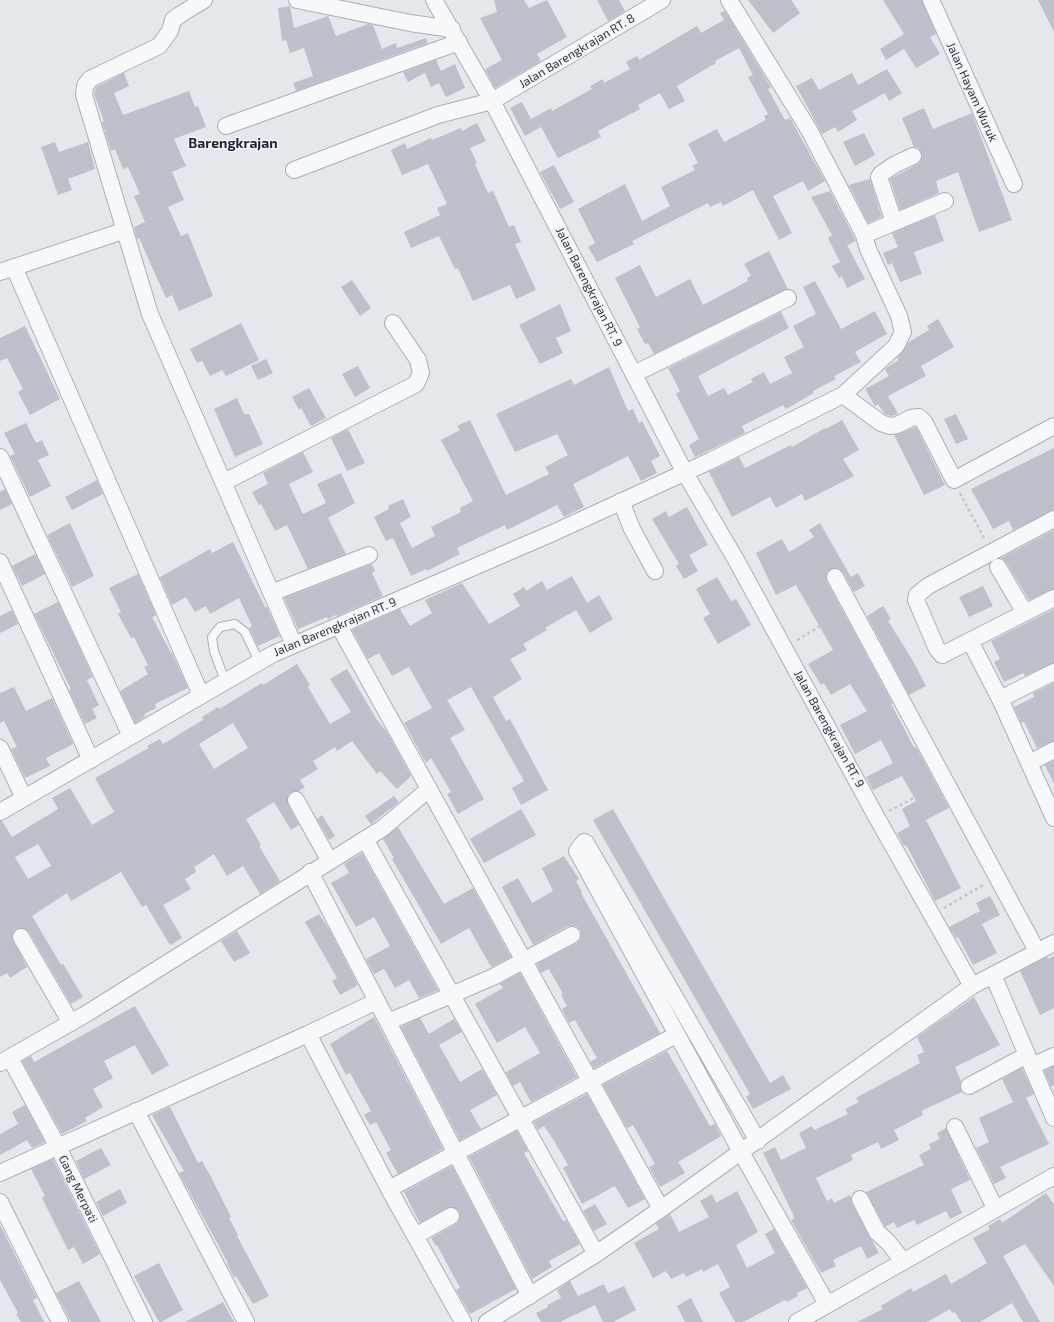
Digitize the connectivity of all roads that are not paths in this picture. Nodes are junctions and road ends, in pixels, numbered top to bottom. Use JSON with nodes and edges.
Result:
{"nodes":[{"id":1,"x":204,"y":0,"type":"edge"},
{"id":2,"x":298,"y":0,"type":"edge"},
{"id":3,"x":434,"y":0,"type":"edge"},
{"id":4,"x":662,"y":0,"type":"edge"},
{"id":5,"x":729,"y":0,"type":"edge"},
{"id":6,"x":931,"y":0,"type":"edge"},
{"id":7,"x":455,"y":36,"type":"junction"},
{"id":8,"x":492,"y":101,"type":"junction"},
{"id":9,"x":226,"y":126,"type":"dead end"},
{"id":10,"x":913,"y":156,"type":"dead end"},
{"id":11,"x":294,"y":170,"type":"dead end"},
{"id":12,"x":1014,"y":184,"type":"dead end"},
{"id":13,"x":945,"y":202,"type":"dead end"},
{"id":14,"x":894,"y":222,"type":"junction"},
{"id":15,"x":123,"y":231,"type":"junction"},
{"id":16,"x":864,"y":235,"type":"junction"},
{"id":17,"x":7,"y":270,"type":"edge"},
{"id":18,"x":788,"y":298,"type":"dead end"},
{"id":19,"x":393,"y":323,"type":"dead end"},
{"id":20,"x":634,"y":374,"type":"junction"},
{"id":21,"x":843,"y":395,"type":"junction"},
{"id":22,"x":1054,"y":426,"type":"edge"},
{"id":23,"x":0,"y":457,"type":"edge"},
{"id":24,"x":685,"y":472,"type":"junction"},
{"id":25,"x":224,"y":482,"type":"junction"},
{"id":26,"x":621,"y":502,"type":"junction"},
{"id":27,"x":1054,"y":518,"type":"edge"},
{"id":28,"x":369,"y":555,"type":"dead end"},
{"id":29,"x":0,"y":562,"type":"edge"},
{"id":30,"x":998,"y":567,"type":"dead end"},
{"id":31,"x":655,"y":571,"type":"dead end"},
{"id":32,"x":835,"y":577,"type":"dead end"},
{"id":33,"x":271,"y":593,"type":"junction"},
{"id":34,"x":1054,"y":598,"type":"edge"},
{"id":35,"x":1025,"y":613,"type":"junction"},
{"id":36,"x":339,"y":626,"type":"junction"},
{"id":37,"x":970,"y":641,"type":"junction"},
{"id":38,"x":294,"y":644,"type":"junction"},
{"id":39,"x":259,"y":662,"type":"junction"},
{"id":40,"x":1054,"y":672,"type":"edge"},
{"id":41,"x":225,"y":682,"type":"junction"},
{"id":42,"x":202,"y":695,"type":"junction"},
{"id":43,"x":1000,"y":699,"type":"junction"},
{"id":44,"x":131,"y":736,"type":"junction"},
{"id":45,"x":0,"y":748,"type":"edge"},
{"id":46,"x":1054,"y":750,"type":"edge"},
{"id":47,"x":91,"y":760,"type":"junction"},
{"id":48,"x":1028,"y":763,"type":"junction"},
{"id":49,"x":429,"y":789,"type":"junction"},
{"id":50,"x":24,"y":798,"type":"junction"},
{"id":51,"x":296,"y":800,"type":"dead end"},
{"id":52,"x":0,"y":812,"type":"edge"},
{"id":53,"x":1054,"y":818,"type":"edge"},
{"id":54,"x":365,"y":839,"type":"junction"},
{"id":55,"x":330,"y":860,"type":"junction"},
{"id":56,"x":310,"y":872,"type":"junction"},
{"id":57,"x":572,"y":935,"type":"dead end"},
{"id":58,"x":21,"y":937,"type":"dead end"},
{"id":59,"x":1054,"y":943,"type":"edge"},
{"id":60,"x":1038,"y":951,"type":"junction"},
{"id":61,"x":524,"y":961,"type":"junction"},
{"id":62,"x":993,"y":975,"type":"junction"},
{"id":63,"x":972,"y":986,"type":"junction"},
{"id":64,"x":670,"y":988,"type":"junction"},
{"id":65,"x":452,"y":995,"type":"junction"},
{"id":66,"x":655,"y":997,"type":"junction"},
{"id":67,"x":377,"y":1001,"type":"junction"},
{"id":68,"x":388,"y":1022,"type":"junction"},
{"id":69,"x":71,"y":1023,"type":"junction"},
{"id":70,"x":308,"y":1034,"type":"junction"},
{"id":71,"x":676,"y":1035,"type":"junction"},
{"id":72,"x":1054,"y":1056,"type":"edge"},
{"id":73,"x":5,"y":1060,"type":"edge"},
{"id":74,"x":1030,"y":1060,"type":"junction"},
{"id":75,"x":591,"y":1082,"type":"junction"},
{"id":76,"x":969,"y":1086,"type":"dead end"},
{"id":77,"x":136,"y":1111,"type":"junction"},
{"id":78,"x":1054,"y":1118,"type":"edge"},
{"id":79,"x":521,"y":1119,"type":"junction"},
{"id":80,"x":955,"y":1127,"type":"dead end"},
{"id":81,"x":758,"y":1141,"type":"junction"},
{"id":82,"x":58,"y":1147,"type":"junction"},
{"id":83,"x":741,"y":1152,"type":"junction"},
{"id":84,"x":456,"y":1154,"type":"junction"},
{"id":85,"x":0,"y":1173,"type":"edge"},
{"id":86,"x":1054,"y":1176,"type":"edge"},
{"id":87,"x":389,"y":1189,"type":"junction"},
{"id":88,"x":860,"y":1199,"type":"dead end"},
{"id":89,"x":0,"y":1202,"type":"edge"},
{"id":90,"x":995,"y":1208,"type":"junction"},
{"id":91,"x":661,"y":1209,"type":"junction"},
{"id":92,"x":450,"y":1216,"type":"dead end"},
{"id":93,"x":415,"y":1236,"type":"junction"},
{"id":94,"x":596,"y":1254,"type":"junction"},
{"id":95,"x":902,"y":1261,"type":"junction"},
{"id":96,"x":530,"y":1296,"type":"junction"},
{"id":97,"x":827,"y":1304,"type":"junction"},
{"id":98,"x":60,"y":1322,"type":"edge"},
{"id":99,"x":144,"y":1322,"type":"edge"},
{"id":100,"x":246,"y":1322,"type":"edge"},
{"id":101,"x":463,"y":1322,"type":"edge"},
{"id":102,"x":487,"y":1322,"type":"edge"},
{"id":103,"x":797,"y":1322,"type":"edge"}],
"edges":[{"from":1,"to":15,"type":"street"},
{"from":2,"to":7,"type":"street"},
{"from":3,"to":7,"type":"street","name":"Jalan Barengkrajan RT. 9"},
{"from":4,"to":8,"type":"street","name":"Jalan Barengkrajan RT. 8"},
{"from":5,"to":16,"type":"street","name":"Jalan Barengkrajan RT. 9"},
{"from":6,"to":12,"type":"street","name":"Jalan Hayam Wuruk"},
{"from":7,"to":8,"type":"street","name":"Jalan Barengkrajan RT. 9"},
{"from":7,"to":9,"type":"street"},
{"from":8,"to":11,"type":"street","name":"Jalan Barengkrajan RT. 8"},
{"from":8,"to":20,"type":"street","name":"Jalan Barengkrajan RT. 9"},
{"from":10,"to":14,"type":"street"},
{"from":13,"to":14,"type":"street"},
{"from":14,"to":16,"type":"street"},
{"from":15,"to":17,"type":"street"},
{"from":15,"to":25,"type":"street"},
{"from":16,"to":21,"type":"street","name":"Jalan Barengkrajan RT. 9"},
{"from":17,"to":42,"type":"street"},
{"from":18,"to":20,"type":"street"},
{"from":19,"to":25,"type":"street"},
{"from":20,"to":24,"type":"street","name":"Jalan Barengkrajan RT. 9"},
{"from":21,"to":22,"type":"street"},
{"from":21,"to":24,"type":"street","name":"Jalan Barengkrajan RT. 9"},
{"from":23,"to":44,"type":"street"},
{"from":24,"to":26,"type":"street","name":"Jalan Barengkrajan RT. 9"},
{"from":24,"to":63,"type":"street","name":"Jalan Barengkrajan RT. 9"},
{"from":25,"to":33,"type":"street"},
{"from":26,"to":31,"type":"street"},
{"from":26,"to":36,"type":"street","name":"Jalan Barengkrajan RT. 9"},
{"from":27,"to":37,"type":"street"},
{"from":28,"to":33,"type":"street"},
{"from":29,"to":47,"type":"street"},
{"from":30,"to":35,"type":"street"},
{"from":32,"to":60,"type":"street"},
{"from":33,"to":38,"type":"street"},
{"from":34,"to":35,"type":"street"},
{"from":35,"to":37,"type":"street"},
{"from":36,"to":38,"type":"street","name":"Jalan Barengkrajan RT. 9"},
{"from":36,"to":49,"type":"street"},
{"from":37,"to":43,"type":"street"},
{"from":38,"to":39,"type":"street","name":"Jalan Barengkrajan RT. 9"},
{"from":39,"to":41,"type":"street","name":"Jalan Barengkrajan RT. 9"},
{"from":39,"to":41,"type":"lane"},
{"from":40,"to":43,"type":"street"},
{"from":41,"to":42,"type":"street","name":"Jalan Barengkrajan RT. 9"},
{"from":42,"to":44,"type":"street","name":"Jalan Barengkrajan RT. 9"},
{"from":43,"to":48,"type":"street"},
{"from":44,"to":47,"type":"street","name":"Jalan Barengkrajan RT. 9"},
{"from":45,"to":50,"type":"street"},
{"from":46,"to":48,"type":"street"},
{"from":47,"to":50,"type":"street","name":"Jalan Barengkrajan RT. 9"},
{"from":48,"to":53,"type":"street"},
{"from":49,"to":54,"type":"street"},
{"from":49,"to":61,"type":"street"},
{"from":50,"to":52,"type":"street","name":"Jalan Barengkrajan RT. 9"},
{"from":51,"to":55,"type":"street"},
{"from":54,"to":55,"type":"street"},
{"from":54,"to":65,"type":"street"},
{"from":55,"to":56,"type":"street"},
{"from":56,"to":67,"type":"street"},
{"from":56,"to":69,"type":"street"},
{"from":57,"to":61,"type":"street"},
{"from":58,"to":69,"type":"street"},
{"from":59,"to":60,"type":"street"},
{"from":60,"to":62,"type":"street"},
{"from":61,"to":65,"type":"street"},
{"from":61,"to":75,"type":"street"},
{"from":62,"to":63,"type":"street"},
{"from":62,"to":74,"type":"street"},
{"from":63,"to":81,"type":"street"},
{"from":64,"to":66,"type":"street"},
{"from":64,"to":66,"type":"street"},
{"from":64,"to":81,"type":"street"},
{"from":65,"to":68,"type":"street"},
{"from":65,"to":79,"type":"street"},
{"from":66,"to":71,"type":"street"},
{"from":67,"to":68,"type":"street"},
{"from":67,"to":70,"type":"street"},
{"from":68,"to":84,"type":"street"},
{"from":69,"to":73,"type":"street"},
{"from":70,"to":77,"type":"street"},
{"from":70,"to":87,"type":"street"},
{"from":71,"to":75,"type":"street"},
{"from":71,"to":83,"type":"street"},
{"from":72,"to":74,"type":"street"},
{"from":73,"to":82,"type":"street","name":"Gang Merpati"},
{"from":74,"to":76,"type":"street"},
{"from":74,"to":78,"type":"street"},
{"from":75,"to":79,"type":"street"},
{"from":75,"to":91,"type":"street"},
{"from":77,"to":82,"type":"street"},
{"from":77,"to":100,"type":"street"},
{"from":79,"to":84,"type":"street"},
{"from":79,"to":94,"type":"street"},
{"from":80,"to":90,"type":"street"},
{"from":81,"to":83,"type":"street"},
{"from":82,"to":85,"type":"street"},
{"from":82,"to":99,"type":"street","name":"Gang Merpati"},
{"from":83,"to":91,"type":"street"},
{"from":83,"to":97,"type":"street"},
{"from":84,"to":87,"type":"street"},
{"from":84,"to":96,"type":"street"},
{"from":86,"to":90,"type":"street"},
{"from":87,"to":93,"type":"street"},
{"from":88,"to":95,"type":"street"},
{"from":89,"to":98,"type":"street"},
{"from":90,"to":95,"type":"street"},
{"from":91,"to":94,"type":"street"},
{"from":92,"to":93,"type":"street"},
{"from":93,"to":101,"type":"street"},
{"from":94,"to":96,"type":"street"},
{"from":95,"to":97,"type":"street"},
{"from":96,"to":102,"type":"street"},
{"from":97,"to":103,"type":"street"}]}
